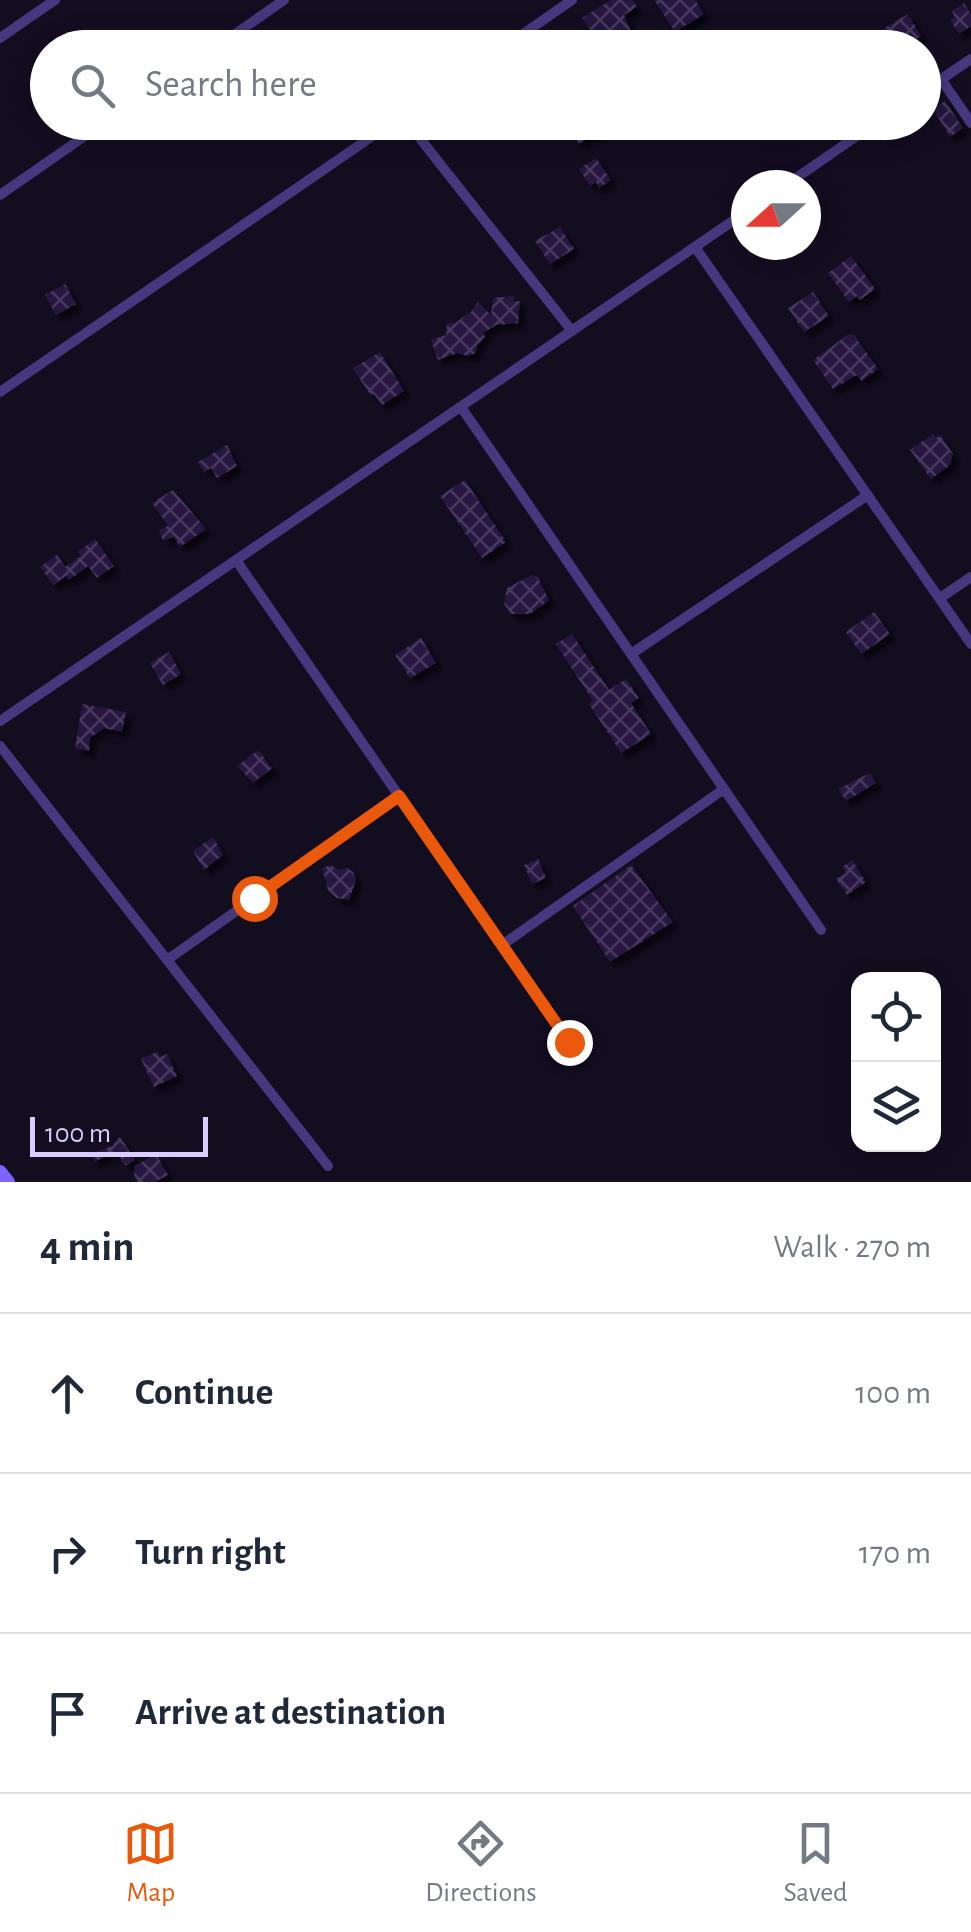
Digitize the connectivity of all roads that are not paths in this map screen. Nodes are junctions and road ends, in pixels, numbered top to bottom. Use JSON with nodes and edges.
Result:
{"nodes":[{"id":1,"x":55,"y":0,"type":"edge"},
{"id":2,"x":284,"y":0,"type":"edge"},
{"id":3,"x":572,"y":0,"type":"edge"},
{"id":4,"x":241,"y":30,"type":"edge"},
{"id":5,"x":529,"y":30,"type":"edge"},
{"id":6,"x":0,"y":38,"type":"edge"},
{"id":7,"x":971,"y":59,"type":"edge"},
{"id":8,"x":941,"y":79,"type":"joint"},
{"id":9,"x":971,"y":123,"type":"edge"},
{"id":10,"x":80,"y":140,"type":"edge"},
{"id":11,"x":368,"y":140,"type":"edge"},
{"id":12,"x":421,"y":140,"type":"edge"},
{"id":13,"x":851,"y":140,"type":"edge"},
{"id":14,"x":808,"y":170,"type":"edge"},
{"id":15,"x":0,"y":195,"type":"edge"},
{"id":16,"x":731,"y":222,"type":"edge"},
{"id":17,"x":695,"y":247,"type":"junction"},
{"id":18,"x":572,"y":331,"type":"junction"},
{"id":19,"x":0,"y":392,"type":"edge"},
{"id":20,"x":461,"y":407,"type":"junction"},
{"id":21,"x":868,"y":495,"type":"junction"},
{"id":22,"x":236,"y":560,"type":"junction"},
{"id":23,"x":971,"y":577,"type":"edge"},
{"id":24,"x":940,"y":598,"type":"junction"},
{"id":25,"x":971,"y":644,"type":"edge"},
{"id":26,"x":631,"y":654,"type":"junction"},
{"id":27,"x":0,"y":721,"type":"edge"},
{"id":28,"x":0,"y":746,"type":"edge"},
{"id":29,"x":724,"y":788,"type":"junction"},
{"id":30,"x":399,"y":796,"type":"junction"},
{"id":31,"x":821,"y":930,"type":"dead end"},
{"id":32,"x":502,"y":945,"type":"junction"},
{"id":33,"x":167,"y":960,"type":"junction"},
{"id":34,"x":569,"y":1042,"type":"dead end"},
{"id":35,"x":328,"y":1166,"type":"dead end"},
{"id":36,"x":0,"y":1172,"type":"edge"},
{"id":37,"x":8,"y":1182,"type":"edge"}],
"edges":[{"from":1,"to":6,"type":"street"},
{"from":2,"to":4,"type":"street"},
{"from":3,"to":5,"type":"street"},
{"from":7,"to":8,"type":"street"},
{"from":8,"to":9,"type":"street"},
{"from":10,"to":15,"type":"street"},
{"from":11,"to":19,"type":"street"},
{"from":12,"to":18,"type":"street"},
{"from":13,"to":14,"type":"street"},
{"from":16,"to":17,"type":"street"},
{"from":17,"to":18,"type":"street"},
{"from":17,"to":21,"type":"street"},
{"from":18,"to":20,"type":"street"},
{"from":20,"to":22,"type":"street"},
{"from":20,"to":26,"type":"street"},
{"from":21,"to":24,"type":"street"},
{"from":21,"to":26,"type":"street"},
{"from":22,"to":27,"type":"street"},
{"from":22,"to":30,"type":"street"},
{"from":23,"to":24,"type":"street"},
{"from":24,"to":25,"type":"street"},
{"from":26,"to":29,"type":"street"},
{"from":28,"to":33,"type":"street"},
{"from":29,"to":31,"type":"street"},
{"from":29,"to":32,"type":"street"},
{"from":30,"to":32,"type":"street"},
{"from":30,"to":33,"type":"street"},
{"from":32,"to":34,"type":"street"},
{"from":33,"to":35,"type":"street"},
{"from":36,"to":37,"type":"main road"}]}
